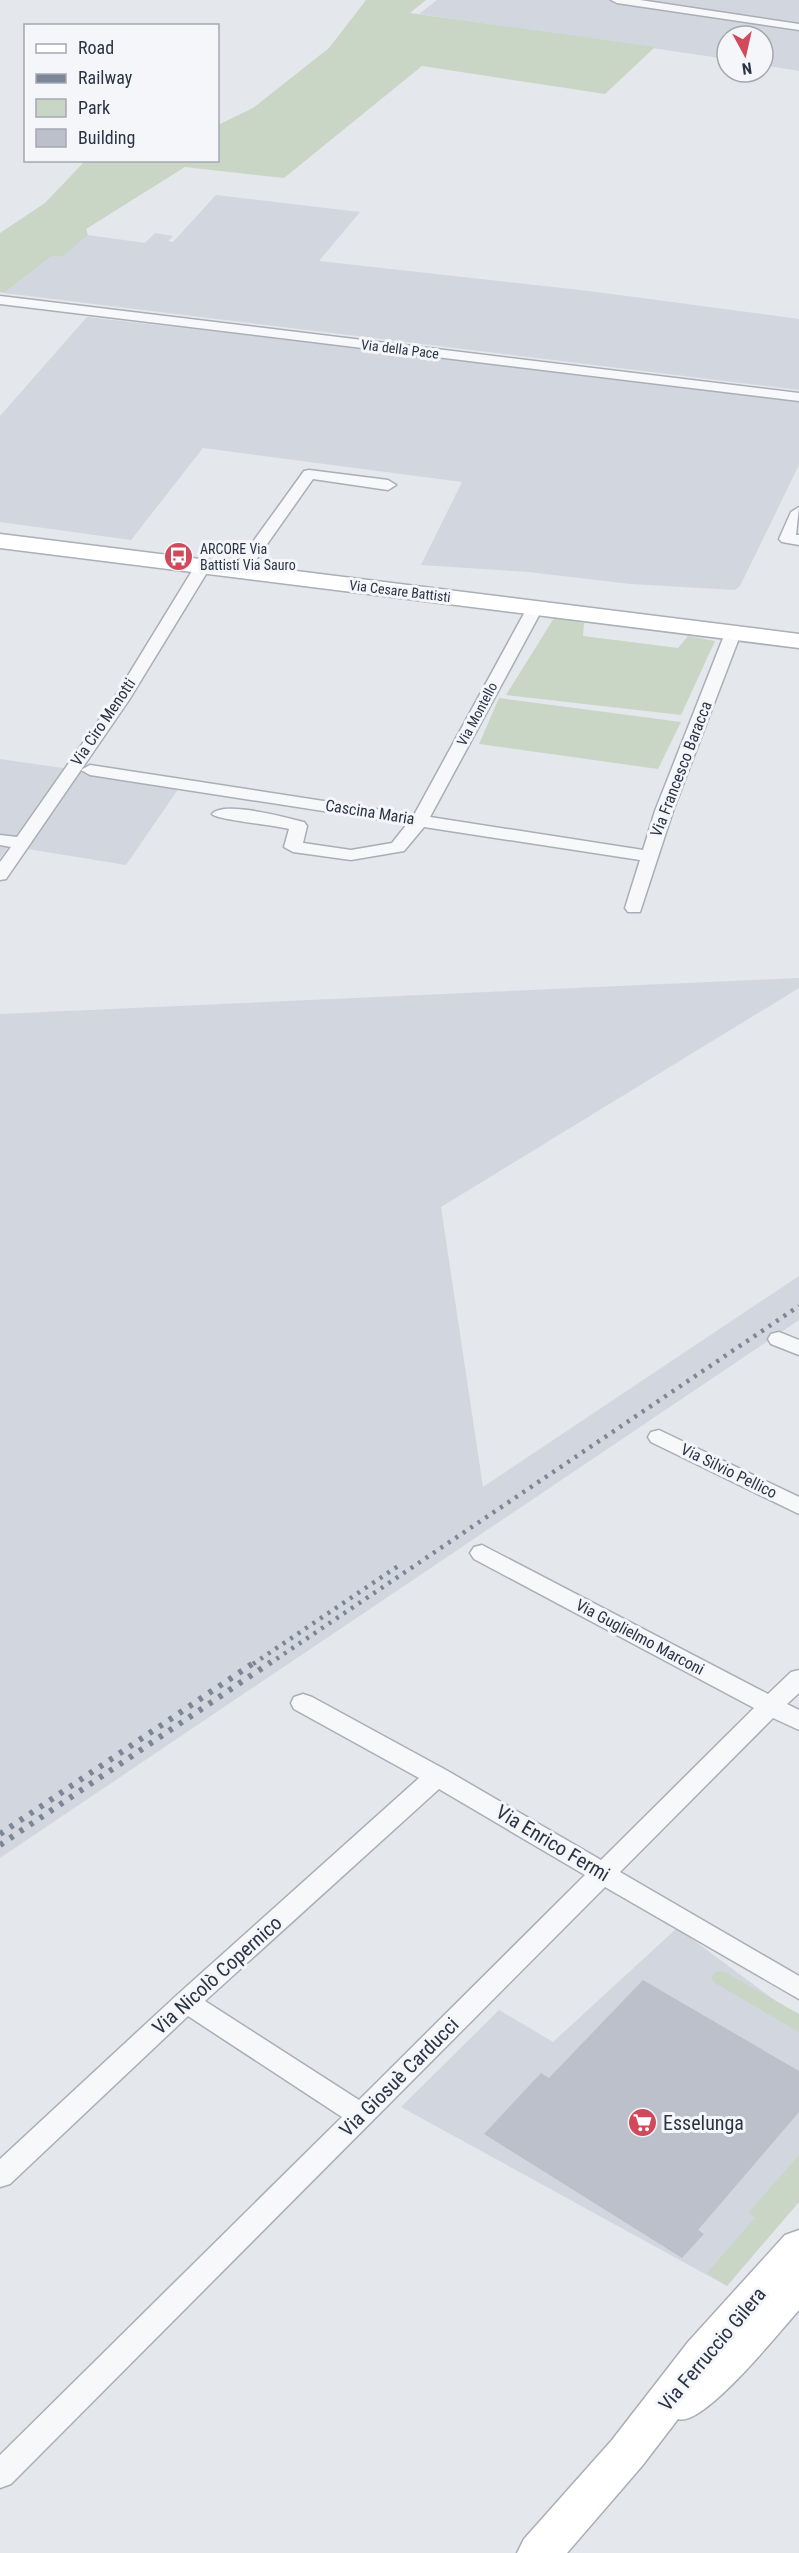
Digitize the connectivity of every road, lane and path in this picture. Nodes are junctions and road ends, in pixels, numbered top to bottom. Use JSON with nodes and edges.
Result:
{"nodes":[{"id":1,"x":617,"y":0,"type":"edge"},
{"id":2,"x":799,"y":27,"type":"edge"},
{"id":3,"x":0,"y":300,"type":"edge"},
{"id":4,"x":799,"y":397,"type":"edge"},
{"id":5,"x":388,"y":485,"type":"dead end"},
{"id":6,"x":797,"y":519,"type":"edge"},
{"id":7,"x":799,"y":540,"type":"edge"},
{"id":8,"x":0,"y":541,"type":"edge"},
{"id":9,"x":203,"y":566,"type":"junction"},
{"id":10,"x":240,"y":572,"type":"junction"},
{"id":11,"x":535,"y":608,"type":"junction"},
{"id":12,"x":733,"y":633,"type":"junction"},
{"id":13,"x":799,"y":641,"type":"edge"},
{"id":14,"x":90,"y":770,"type":"dead end"},
{"id":15,"x":222,"y":814,"type":"dead end"},
{"id":16,"x":420,"y":820,"type":"junction"},
{"id":17,"x":0,"y":840,"type":"edge"},
{"id":18,"x":22,"y":843,"type":"junction"},
{"id":19,"x":649,"y":856,"type":"junction"},
{"id":20,"x":0,"y":875,"type":"edge"},
{"id":21,"x":634,"y":908,"type":"dead end"},
{"id":22,"x":779,"y":1339,"type":"dead end"},
{"id":23,"x":799,"y":1348,"type":"edge"},
{"id":24,"x":659,"y":1437,"type":"dead end"},
{"id":25,"x":799,"y":1506,"type":"edge"},
{"id":26,"x":482,"y":1553,"type":"dead end"},
{"id":27,"x":799,"y":1678,"type":"edge"},
{"id":28,"x":303,"y":1703,"type":"dead end"},
{"id":29,"x":771,"y":1706,"type":"junction"},
{"id":30,"x":799,"y":1721,"type":"edge"},
{"id":31,"x":437,"y":1776,"type":"junction"},
{"id":32,"x":604,"y":1872,"type":"junction"},
{"id":33,"x":799,"y":1989,"type":"edge"},
{"id":34,"x":186,"y":2002,"type":"junction"},
{"id":35,"x":361,"y":2115,"type":"junction"},
{"id":36,"x":0,"y":2176,"type":"edge"},
{"id":37,"x":799,"y":2247,"type":"edge"},
{"id":38,"x":799,"y":2282,"type":"edge"},
{"id":39,"x":627,"y":2453,"type":"junction"},
{"id":40,"x":0,"y":2475,"type":"edge"},
{"id":41,"x":539,"y":2553,"type":"edge"}],
"edges":[{"from":1,"to":2,"type":"street"},
{"from":3,"to":4,"type":"street","name":"Via della Pace"},
{"from":5,"to":10,"type":"street"},
{"from":6,"to":7,"type":"street"},
{"from":8,"to":9,"type":"street","name":"Via Cesare Battisti"},
{"from":9,"to":10,"type":"street","name":"Via Cesare Battisti"},
{"from":9,"to":18,"type":"street","name":"Via Ciro Menotti"},
{"from":10,"to":11,"type":"street","name":"Via Cesare Battisti"},
{"from":11,"to":12,"type":"street","name":"Via Cesare Battisti"},
{"from":11,"to":16,"type":"street","name":"Via Montello"},
{"from":12,"to":13,"type":"street","name":"Via Cesare Battisti"},
{"from":12,"to":19,"type":"street","name":"Via Francesco Baracca"},
{"from":14,"to":16,"type":"street","name":"Cascina Maria"},
{"from":15,"to":16,"type":"street","name":"Via Montello"},
{"from":16,"to":19,"type":"street","name":"Cascina Maria"},
{"from":17,"to":18,"type":"street"},
{"from":18,"to":20,"type":"street","name":"Via Ciro Menotti"},
{"from":19,"to":21,"type":"street","name":"Via Francesco Baracca"},
{"from":22,"to":23,"type":"street"},
{"from":24,"to":25,"type":"street","name":"Via Silvio Pellico"},
{"from":26,"to":29,"type":"street","name":"Via Guglielmo Marconi"},
{"from":27,"to":29,"type":"street","name":"Via Giosuè Carducci"},
{"from":28,"to":31,"type":"street","name":"Via Enrico Fermi"},
{"from":29,"to":30,"type":"street","name":"Via Guglielmo Marconi"},
{"from":29,"to":32,"type":"street","name":"Via Giosuè Carducci"},
{"from":31,"to":32,"type":"street","name":"Via Enrico Fermi"},
{"from":31,"to":34,"type":"street","name":"Via Nicolò Copernico"},
{"from":32,"to":33,"type":"street","name":"Via Enrico Fermi"},
{"from":32,"to":35,"type":"street","name":"Via Giosuè Carducci"},
{"from":34,"to":35,"type":"street"},
{"from":34,"to":36,"type":"street","name":"Via Nicolò Copernico"},
{"from":35,"to":40,"type":"street","name":"Via Giosuè Carducci"},
{"from":37,"to":39,"type":"street","name":"Via Ferruccio Gilera"},
{"from":38,"to":39,"type":"street","name":"Via Ferruccio Gilera"},
{"from":39,"to":41,"type":"street","name":"Via Ferruccio Gilera"}]}
